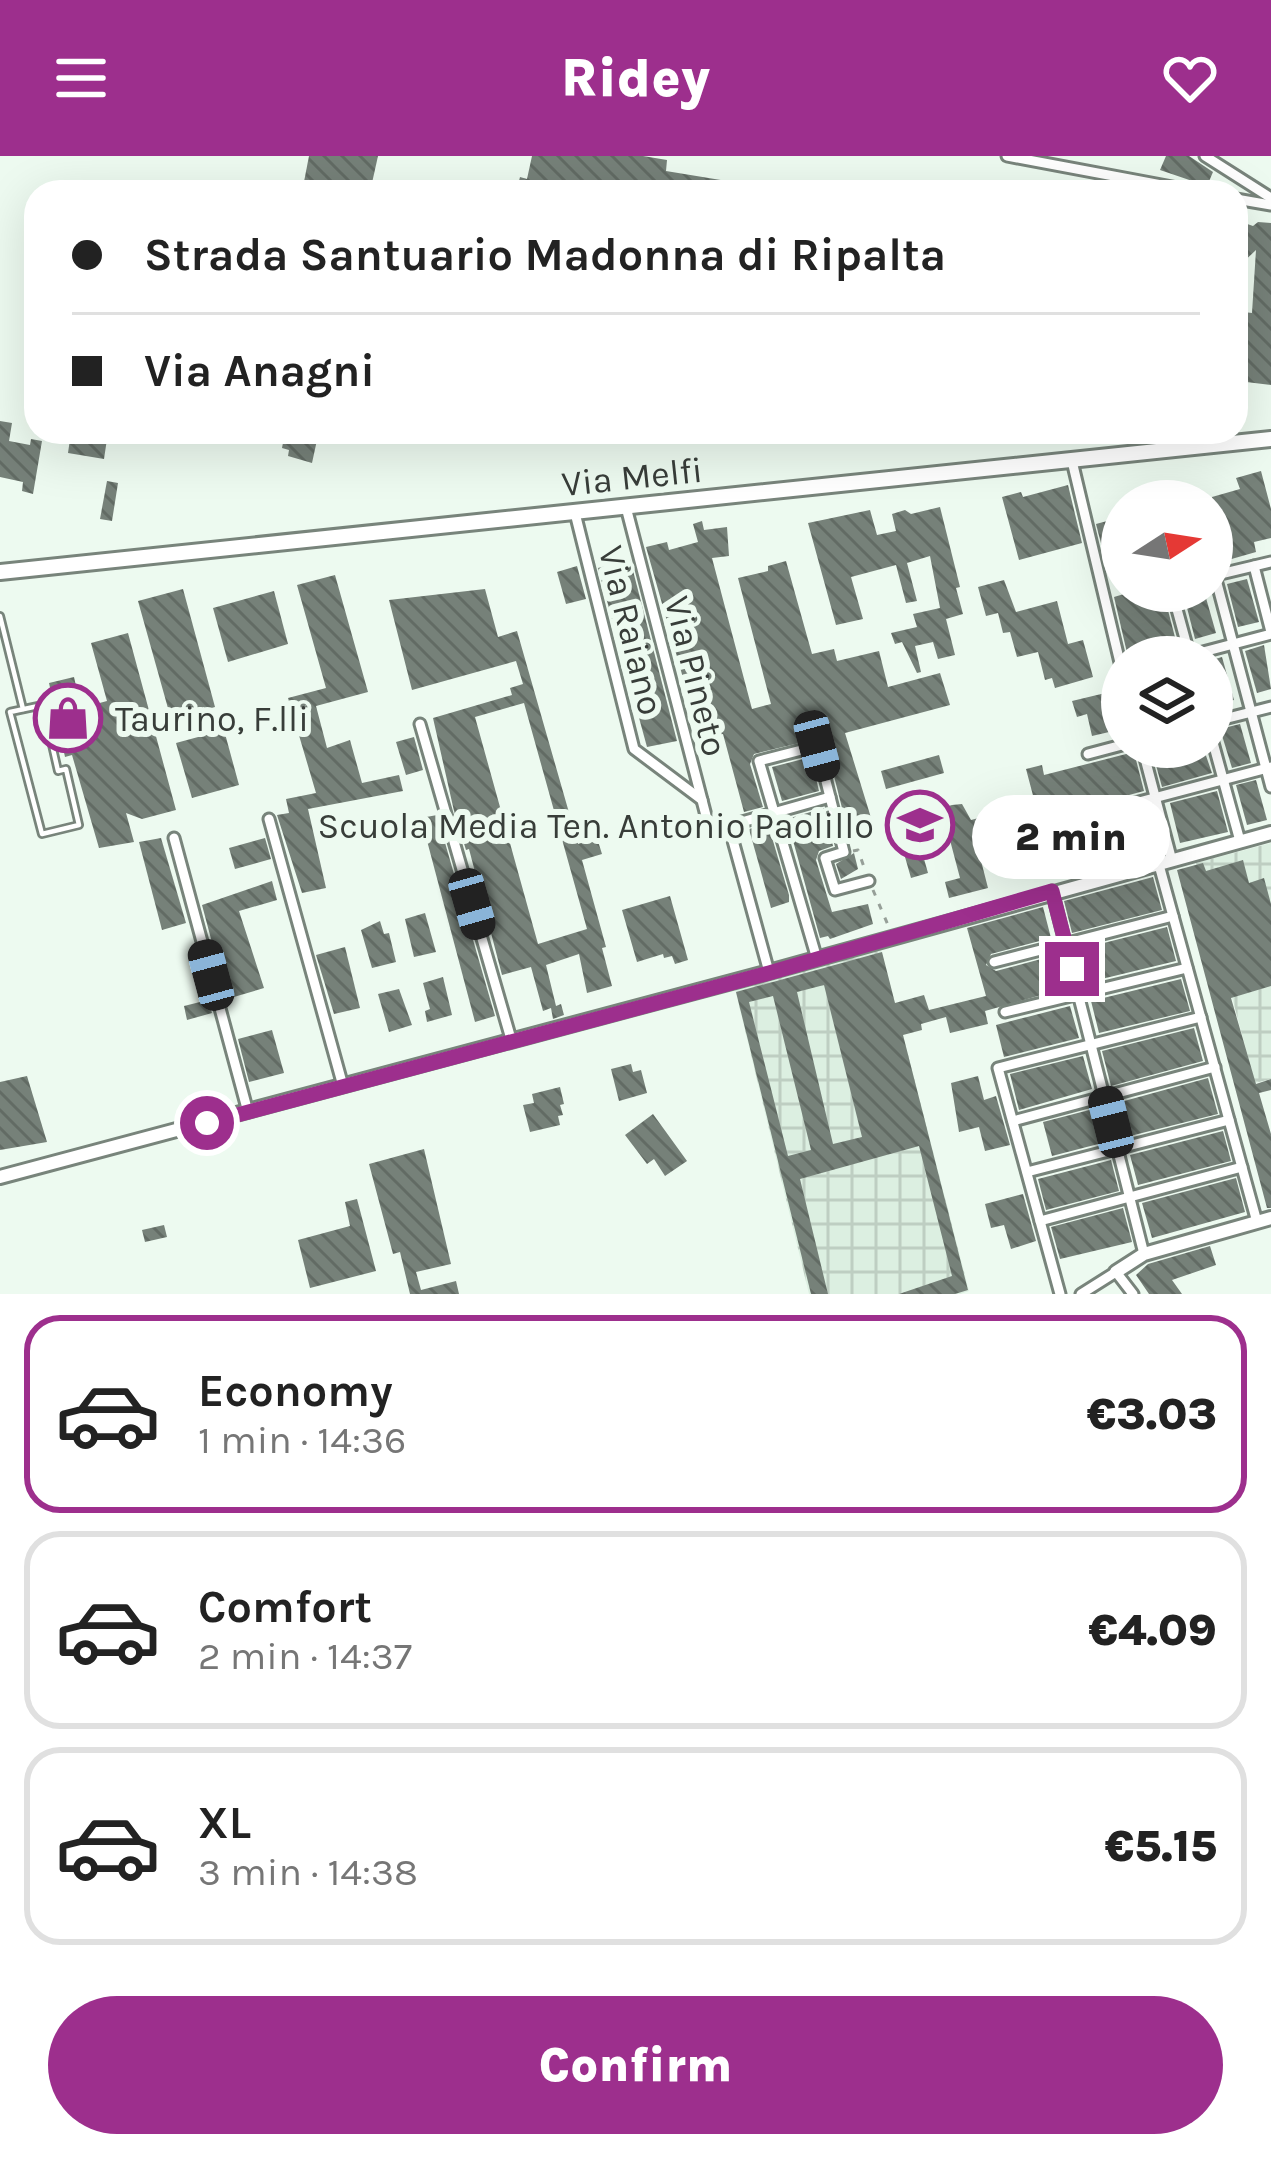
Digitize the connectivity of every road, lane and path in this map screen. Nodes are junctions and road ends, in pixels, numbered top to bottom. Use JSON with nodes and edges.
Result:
{"nodes":[{"id":1,"x":1007,"y":156,"type":"edge"},
{"id":2,"x":1205,"y":156,"type":"edge"},
{"id":3,"x":1135,"y":180,"type":"edge"},
{"id":4,"x":1239,"y":180,"type":"edge"},
{"id":5,"x":1226,"y":444,"type":"edge"},
{"id":6,"x":1072,"y":461,"type":"junction"},
{"id":7,"x":626,"y":507,"type":"junction"},
{"id":8,"x":574,"y":512,"type":"junction"},
{"id":9,"x":1271,"y":562,"type":"edge"},
{"id":10,"x":1254,"y":566,"type":"junction"},
{"id":11,"x":1233,"y":571,"type":"edge"},
{"id":12,"x":0,"y":572,"type":"edge"},
{"id":13,"x":0,"y":616,"type":"edge"},
{"id":14,"x":1271,"y":633,"type":"edge"},
{"id":15,"x":1114,"y":636,"type":"edge"},
{"id":16,"x":1233,"y":644,"type":"joint"},
{"id":17,"x":1271,"y":707,"type":"edge"},
{"id":18,"x":23,"y":709,"type":"junction"},
{"id":19,"x":1251,"y":712,"type":"junction"},
{"id":20,"x":1233,"y":717,"type":"edge"},
{"id":21,"x":420,"y":724,"type":"dead end"},
{"id":22,"x":1101,"y":751,"type":"edge"},
{"id":23,"x":1088,"y":754,"type":"dead end"},
{"id":24,"x":1147,"y":768,"type":"edge"},
{"id":25,"x":1220,"y":768,"type":"edge"},
{"id":26,"x":1269,"y":768,"type":"edge"},
{"id":27,"x":1223,"y":780,"type":"junction"},
{"id":28,"x":1271,"y":787,"type":"edge"},
{"id":29,"x":830,"y":796,"type":"junction"},
{"id":30,"x":1155,"y":798,"type":"junction"},
{"id":31,"x":701,"y":800,"type":"junction"},
{"id":32,"x":1102,"y":812,"type":"dead end"},
{"id":33,"x":775,"y":814,"type":"junction"},
{"id":34,"x":269,"y":819,"type":"dead end"},
{"id":35,"x":729,"y":826,"type":"junction"},
{"id":36,"x":1271,"y":833,"type":"edge"},
{"id":37,"x":174,"y":838,"type":"dead end"},
{"id":38,"x":1240,"y":842,"type":"junction"},
{"id":39,"x":1165,"y":863,"type":"junction"},
{"id":40,"x":869,"y":881,"type":"dead end"},
{"id":41,"x":1052,"y":891,"type":"junction"},
{"id":42,"x":1173,"y":916,"type":"junction"},
{"id":43,"x":1065,"y":944,"type":"junction"},
{"id":44,"x":817,"y":959,"type":"junction"},
{"id":45,"x":994,"y":962,"type":"dead end"},
{"id":46,"x":1187,"y":968,"type":"junction"},
{"id":47,"x":769,"y":973,"type":"junction"},
{"id":48,"x":1078,"y":994,"type":"junction"},
{"id":49,"x":1005,"y":1012,"type":"dead end"},
{"id":50,"x":1201,"y":1017,"type":"junction"},
{"id":51,"x":511,"y":1039,"type":"junction"},
{"id":52,"x":1091,"y":1045,"type":"junction"},
{"id":53,"x":1215,"y":1066,"type":"junction"},
{"id":54,"x":343,"y":1086,"type":"junction"},
{"id":55,"x":1104,"y":1096,"type":"junction"},
{"id":56,"x":248,"y":1112,"type":"junction"},
{"id":57,"x":1229,"y":1120,"type":"junction"},
{"id":58,"x":1012,"y":1121,"type":"junction"},
{"id":59,"x":1118,"y":1148,"type":"junction"},
{"id":60,"x":1242,"y":1167,"type":"junction"},
{"id":61,"x":1027,"y":1172,"type":"junction"},
{"id":62,"x":0,"y":1178,"type":"edge"},
{"id":63,"x":1130,"y":1197,"type":"junction"},
{"id":64,"x":1264,"y":1220,"type":"edge"},
{"id":65,"x":1040,"y":1221,"type":"junction"},
{"id":66,"x":1144,"y":1254,"type":"junction"},
{"id":67,"x":1116,"y":1272,"type":"junction"},
{"id":68,"x":1060,"y":1294,"type":"edge"},
{"id":69,"x":1081,"y":1294,"type":"edge"},
{"id":70,"x":1132,"y":1294,"type":"edge"}],
"edges":[{"from":1,"to":3,"type":"street"},
{"from":2,"to":4,"type":"street"},
{"from":5,"to":6,"type":"main road","name":"Via Melfi"},
{"from":6,"to":7,"type":"main road","name":"Via Melfi"},
{"from":6,"to":15,"type":"street"},
{"from":7,"to":8,"type":"main road","name":"Via Melfi"},
{"from":7,"to":31,"type":"street","name":"Via Pineto"},
{"from":8,"to":12,"type":"main road","name":"Via Melfi"},
{"from":8,"to":31,"type":"street","name":"Via Raiano"},
{"from":9,"to":10,"type":"street"},
{"from":10,"to":11,"type":"street"},
{"from":10,"to":14,"type":"street"},
{"from":13,"to":18,"type":"lane"},
{"from":14,"to":16,"type":"street"},
{"from":16,"to":19,"type":"street"},
{"from":17,"to":19,"type":"street"},
{"from":18,"to":18,"type":"lane"},
{"from":19,"to":20,"type":"street"},
{"from":19,"to":26,"type":"street"},
{"from":21,"to":51,"type":"street"},
{"from":22,"to":23,"type":"street"},
{"from":24,"to":30,"type":"street"},
{"from":25,"to":27,"type":"street"},
{"from":26,"to":27,"type":"street"},
{"from":26,"to":28,"type":"street"},
{"from":27,"to":30,"type":"street"},
{"from":27,"to":38,"type":"street"},
{"from":29,"to":33,"type":"street"},
{"from":29,"to":33,"type":"street"},
{"from":29,"to":40,"type":"street"},
{"from":30,"to":32,"type":"street"},
{"from":30,"to":39,"type":"street"},
{"from":31,"to":35,"type":"street","name":"Via Pineto"},
{"from":33,"to":35,"type":"street"},
{"from":33,"to":44,"type":"street"},
{"from":34,"to":54,"type":"street"},
{"from":35,"to":47,"type":"street"},
{"from":36,"to":38,"type":"street"},
{"from":37,"to":56,"type":"street"},
{"from":38,"to":39,"type":"street"},
{"from":39,"to":41,"type":"street"},
{"from":39,"to":42,"type":"street"},
{"from":41,"to":43,"type":"street"},
{"from":41,"to":44,"type":"street"},
{"from":42,"to":43,"type":"street"},
{"from":42,"to":46,"type":"street"},
{"from":43,"to":45,"type":"street"},
{"from":43,"to":48,"type":"street"},
{"from":44,"to":47,"type":"street"},
{"from":46,"to":48,"type":"street"},
{"from":46,"to":50,"type":"street"},
{"from":47,"to":51,"type":"street"},
{"from":48,"to":49,"type":"street"},
{"from":48,"to":52,"type":"street"},
{"from":50,"to":52,"type":"street"},
{"from":50,"to":53,"type":"street"},
{"from":51,"to":54,"type":"street"},
{"from":52,"to":55,"type":"street"},
{"from":52,"to":58,"type":"street"},
{"from":53,"to":55,"type":"street"},
{"from":53,"to":57,"type":"street"},
{"from":54,"to":56,"type":"street"},
{"from":55,"to":58,"type":"street"},
{"from":55,"to":59,"type":"street"},
{"from":56,"to":62,"type":"street"},
{"from":57,"to":59,"type":"street"},
{"from":57,"to":60,"type":"street"},
{"from":58,"to":61,"type":"street"},
{"from":59,"to":61,"type":"street"},
{"from":59,"to":63,"type":"street"},
{"from":60,"to":63,"type":"street"},
{"from":60,"to":64,"type":"street"},
{"from":61,"to":65,"type":"street"},
{"from":63,"to":65,"type":"street"},
{"from":63,"to":66,"type":"street"},
{"from":64,"to":66,"type":"street"},
{"from":65,"to":68,"type":"street"},
{"from":66,"to":67,"type":"street"},
{"from":67,"to":69,"type":"street"},
{"from":67,"to":70,"type":"street"}]}
